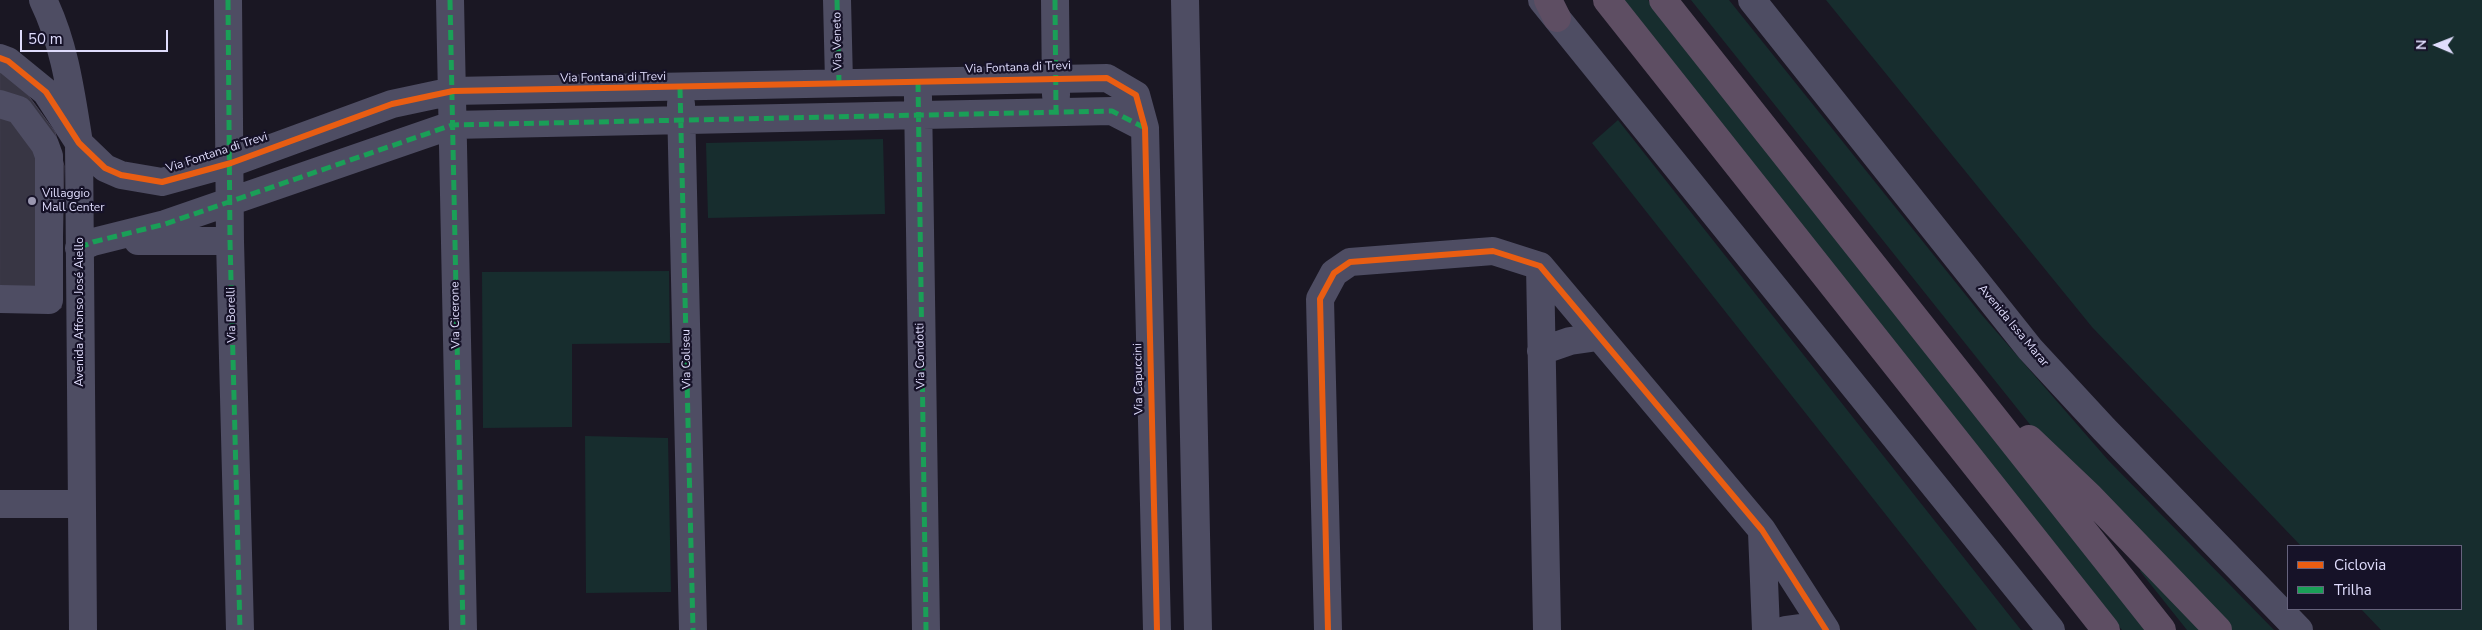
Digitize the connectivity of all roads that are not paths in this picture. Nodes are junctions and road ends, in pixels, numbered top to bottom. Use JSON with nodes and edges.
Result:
{"nodes":[{"id":1,"x":43,"y":0,"type":"edge"},
{"id":2,"x":228,"y":0,"type":"edge"},
{"id":3,"x":450,"y":0,"type":"edge"},
{"id":4,"x":837,"y":0,"type":"edge"},
{"id":5,"x":1054,"y":0,"type":"edge"},
{"id":6,"x":1185,"y":0,"type":"edge"},
{"id":7,"x":1607,"y":0,"type":"edge"},
{"id":8,"x":1663,"y":0,"type":"edge"},
{"id":9,"x":1752,"y":0,"type":"edge"},
{"id":10,"x":1549,"y":6,"type":"edge"},
{"id":11,"x":0,"y":58,"type":"edge"},
{"id":12,"x":1056,"y":77,"type":"junction"},
{"id":13,"x":839,"y":82,"type":"junction"},
{"id":14,"x":918,"y":82,"type":"junction"},
{"id":15,"x":680,"y":88,"type":"junction"},
{"id":16,"x":453,"y":91,"type":"junction"},
{"id":17,"x":0,"y":104,"type":"edge"},
{"id":18,"x":1056,"y":112,"type":"junction"},
{"id":19,"x":917,"y":114,"type":"junction"},
{"id":20,"x":681,"y":122,"type":"junction"},
{"id":21,"x":452,"y":125,"type":"junction"},
{"id":22,"x":1145,"y":128,"type":"junction"},
{"id":23,"x":79,"y":143,"type":"junction"},
{"id":24,"x":231,"y":163,"type":"junction"},
{"id":25,"x":231,"y":201,"type":"junction"},
{"id":26,"x":49,"y":230,"type":"junction"},
{"id":27,"x":230,"y":241,"type":"junction"},
{"id":28,"x":79,"y":251,"type":"junction"},
{"id":29,"x":1540,"y":266,"type":"junction"},
{"id":30,"x":0,"y":299,"type":"edge"},
{"id":31,"x":1598,"y":337,"type":"junction"},
{"id":32,"x":1541,"y":351,"type":"junction"},
{"id":33,"x":1961,"y":375,"type":"junction"},
{"id":34,"x":0,"y":504,"type":"edge"},
{"id":35,"x":82,"y":504,"type":"junction"},
{"id":36,"x":1762,"y":530,"type":"junction"},
{"id":37,"x":1824,"y":628,"type":"edge"},
{"id":38,"x":83,"y":630,"type":"edge"},
{"id":39,"x":240,"y":630,"type":"edge"},
{"id":40,"x":463,"y":630,"type":"edge"},
{"id":41,"x":693,"y":630,"type":"edge"},
{"id":42,"x":926,"y":630,"type":"edge"},
{"id":43,"x":1157,"y":630,"type":"edge"},
{"id":44,"x":1198,"y":630,"type":"edge"},
{"id":45,"x":1328,"y":630,"type":"edge"},
{"id":46,"x":1547,"y":630,"type":"edge"},
{"id":47,"x":1766,"y":630,"type":"edge"},
{"id":48,"x":1785,"y":630,"type":"edge"},
{"id":49,"x":2050,"y":630,"type":"edge"},
{"id":50,"x":2106,"y":630,"type":"edge"},
{"id":51,"x":2162,"y":630,"type":"edge"},
{"id":52,"x":2218,"y":630,"type":"edge"},
{"id":53,"x":2299,"y":630,"type":"edge"}],
"edges":[{"from":1,"to":23,"type":"street","name":"Avenida Affonso José Aiello"},
{"from":2,"to":24,"type":"street","name":"Via Borelli"},
{"from":3,"to":16,"type":"street","name":"Via Cicerone"},
{"from":4,"to":13,"type":"street","name":"Via Veneto"},
{"from":5,"to":12,"type":"street"},
{"from":6,"to":44,"type":"street"},
{"from":7,"to":50,"type":"highway"},
{"from":8,"to":33,"type":"highway"},
{"from":9,"to":53,"type":"street","name":"Avenida Issa Marar"},
{"from":10,"to":49,"type":"street"},
{"from":11,"to":23,"type":"street","name":"Via Fontana di Trevi"},
{"from":12,"to":14,"type":"street","name":"Via Fontana di Trevi"},
{"from":12,"to":18,"type":"street"},
{"from":12,"to":22,"type":"street","name":"Via Fontana di Trevi"},
{"from":13,"to":14,"type":"street","name":"Via Fontana di Trevi"},
{"from":13,"to":15,"type":"street","name":"Via Fontana di Trevi"},
{"from":14,"to":19,"type":"street","name":"Via Condotti"},
{"from":15,"to":16,"type":"street","name":"Via Fontana di Trevi"},
{"from":15,"to":20,"type":"street","name":"Via Coliseu"},
{"from":16,"to":21,"type":"street","name":"Via Cicerone"},
{"from":16,"to":24,"type":"street","name":"Via Fontana di Trevi"},
{"from":17,"to":26,"type":"street"},
{"from":18,"to":19,"type":"street"},
{"from":18,"to":22,"type":"street"},
{"from":19,"to":20,"type":"street"},
{"from":19,"to":42,"type":"street","name":"Via Condotti"},
{"from":20,"to":21,"type":"street"},
{"from":20,"to":41,"type":"street","name":"Via Coliseu"},
{"from":21,"to":25,"type":"street"},
{"from":21,"to":40,"type":"street","name":"Via Cicerone"},
{"from":22,"to":43,"type":"street","name":"Via Capuccini"},
{"from":23,"to":24,"type":"street","name":"Via Fontana di Trevi"},
{"from":23,"to":28,"type":"street","name":"Avenida Affonso José Aiello"},
{"from":24,"to":25,"type":"street","name":"Via Borelli"},
{"from":25,"to":27,"type":"street","name":"Via Borelli"},
{"from":25,"to":28,"type":"street"},
{"from":26,"to":28,"type":"street"},
{"from":26,"to":30,"type":"street"},
{"from":27,"to":28,"type":"street"},
{"from":27,"to":39,"type":"street","name":"Via Borelli"},
{"from":28,"to":35,"type":"street","name":"Avenida Affonso José Aiello"},
{"from":29,"to":31,"type":"street"},
{"from":29,"to":32,"type":"street"},
{"from":29,"to":45,"type":"street"},
{"from":31,"to":32,"type":"street"},
{"from":31,"to":36,"type":"street"},
{"from":32,"to":46,"type":"street"},
{"from":33,"to":51,"type":"highway"},
{"from":33,"to":52,"type":"highway"},
{"from":34,"to":35,"type":"street"},
{"from":35,"to":38,"type":"street","name":"Avenida Affonso José Aiello"},
{"from":36,"to":37,"type":"street"},
{"from":36,"to":47,"type":"street"},
{"from":37,"to":48,"type":"street"}]}
